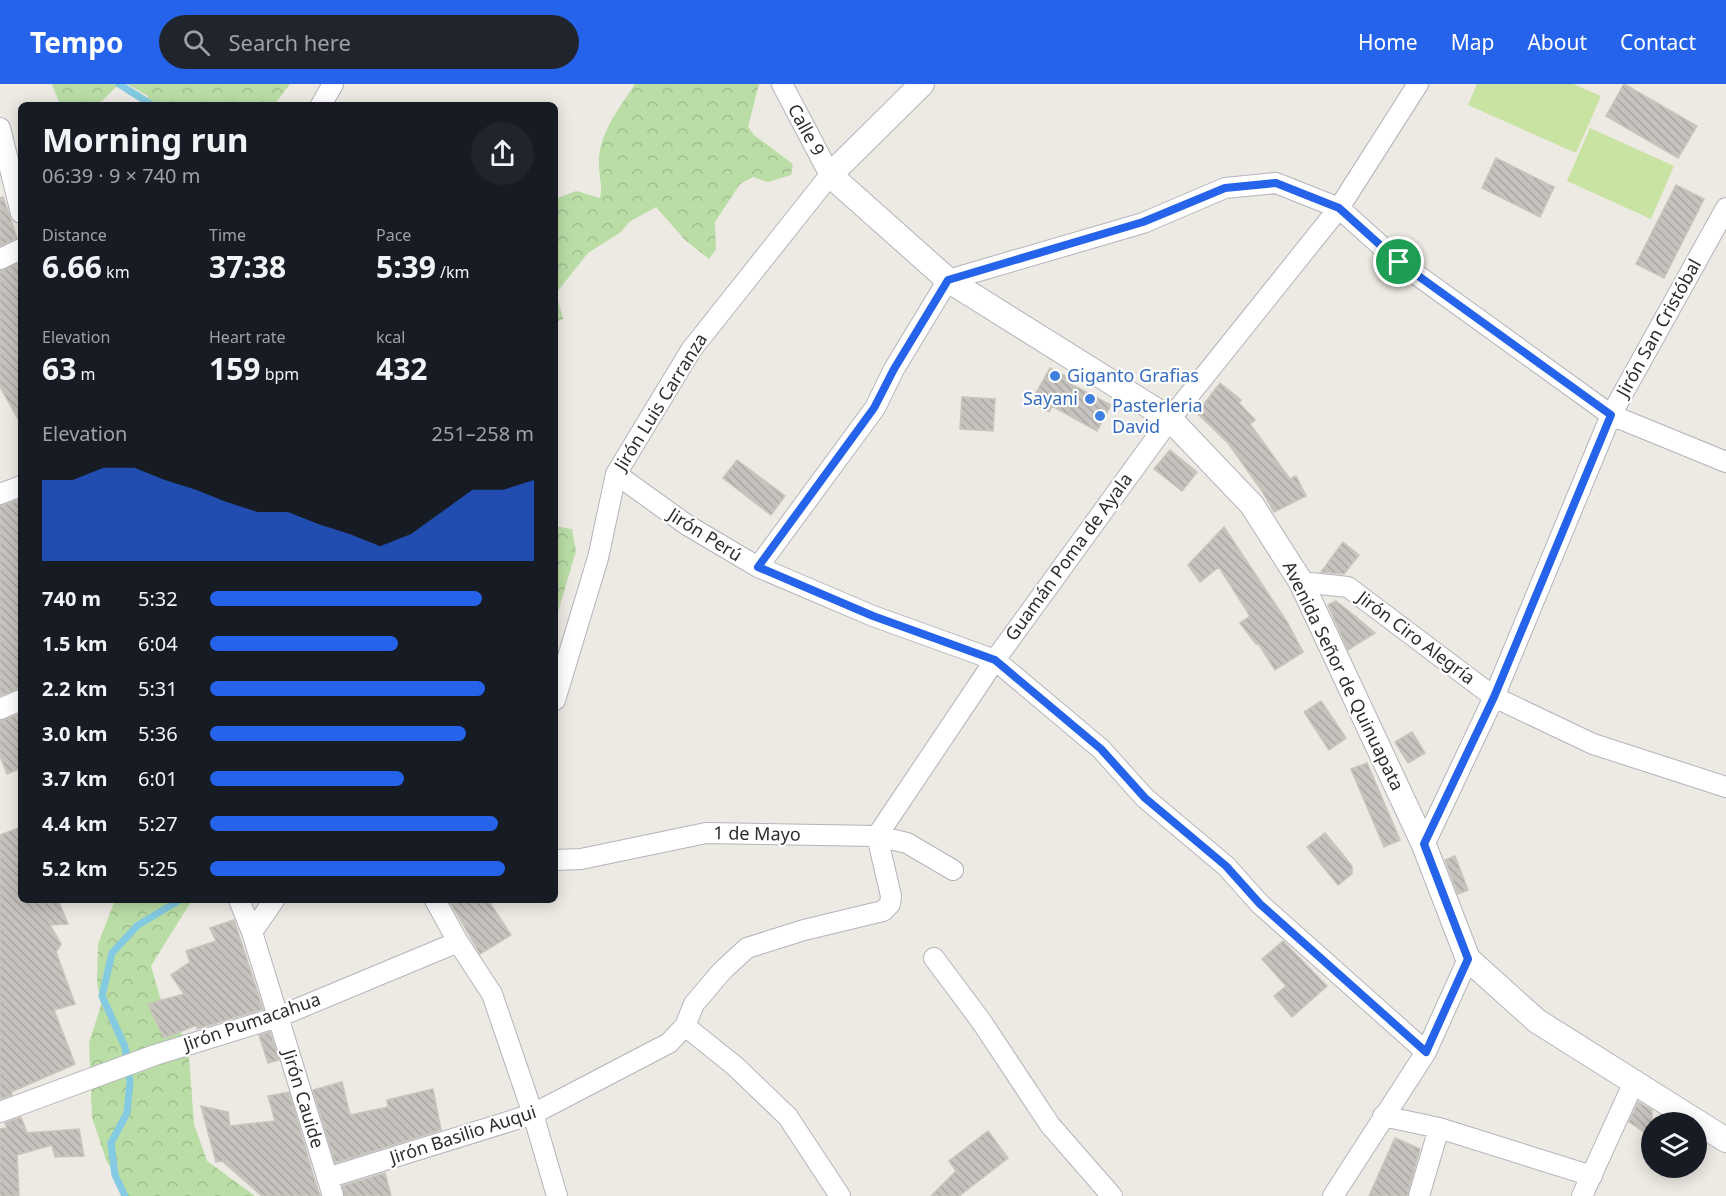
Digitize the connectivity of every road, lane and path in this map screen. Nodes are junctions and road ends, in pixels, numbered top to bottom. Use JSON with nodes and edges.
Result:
{"nodes":[{"id":1,"x":333,"y":84,"type":"edge"},
{"id":2,"x":782,"y":84,"type":"edge"},
{"id":3,"x":1418,"y":84,"type":"edge"},
{"id":4,"x":915,"y":87,"type":"edge"},
{"id":5,"x":323,"y":102,"type":"edge"},
{"id":6,"x":0,"y":128,"type":"edge"},
{"id":7,"x":830,"y":175,"type":"junction"},
{"id":8,"x":17,"y":179,"type":"edge"},
{"id":9,"x":1339,"y":208,"type":"junction"},
{"id":10,"x":1726,"y":208,"type":"edge"},
{"id":11,"x":18,"y":250,"type":"edge"},
{"id":12,"x":0,"y":259,"type":"edge"},
{"id":13,"x":948,"y":280,"type":"junction"},
{"id":14,"x":1611,"y":415,"type":"junction"},
{"id":15,"x":1170,"y":419,"type":"junction"},
{"id":16,"x":1726,"y":462,"type":"edge"},
{"id":17,"x":616,"y":474,"type":"junction"},
{"id":18,"x":18,"y":487,"type":"edge"},
{"id":19,"x":0,"y":494,"type":"edge"},
{"id":20,"x":758,"y":567,"type":"junction"},
{"id":21,"x":1301,"y":582,"type":"junction"},
{"id":22,"x":995,"y":660,"type":"junction"},
{"id":23,"x":558,"y":690,"type":"edge"},
{"id":24,"x":1494,"y":697,"type":"junction"},
{"id":25,"x":18,"y":701,"type":"edge"},
{"id":26,"x":0,"y":709,"type":"edge"},
{"id":27,"x":1726,"y":787,"type":"edge"},
{"id":28,"x":878,"y":836,"type":"junction"},
{"id":29,"x":1424,"y":844,"type":"junction"},
{"id":30,"x":558,"y":860,"type":"edge"},
{"id":31,"x":953,"y":870,"type":"dead end"},
{"id":32,"x":272,"y":903,"type":"edge"},
{"id":33,"x":437,"y":903,"type":"edge"},
{"id":34,"x":241,"y":904,"type":"edge"},
{"id":35,"x":252,"y":932,"type":"junction"},
{"id":36,"x":458,"y":942,"type":"junction"},
{"id":37,"x":934,"y":958,"type":"dead end"},
{"id":38,"x":1468,"y":959,"type":"junction"},
{"id":39,"x":278,"y":1017,"type":"junction"},
{"id":40,"x":685,"y":1026,"type":"junction"},
{"id":41,"x":1426,"y":1052,"type":"junction"},
{"id":42,"x":1634,"y":1082,"type":"junction"},
{"id":43,"x":0,"y":1112,"type":"edge"},
{"id":44,"x":533,"y":1114,"type":"junction"},
{"id":45,"x":1383,"y":1116,"type":"junction"},
{"id":46,"x":1439,"y":1128,"type":"junction"},
{"id":47,"x":1726,"y":1140,"type":"edge"},
{"id":48,"x":1592,"y":1176,"type":"junction"},
{"id":49,"x":330,"y":1187,"type":"edge"},
{"id":50,"x":557,"y":1196,"type":"edge"},
{"id":51,"x":840,"y":1196,"type":"edge"},
{"id":52,"x":1112,"y":1196,"type":"edge"},
{"id":53,"x":1334,"y":1196,"type":"edge"},
{"id":54,"x":1419,"y":1196,"type":"edge"},
{"id":55,"x":1582,"y":1196,"type":"edge"}],
"edges":[{"from":1,"to":5,"type":"street"},
{"from":2,"to":7,"type":"street","name":"Calle 9"},
{"from":3,"to":9,"type":"street","name":"Guamán Poma de Ayala"},
{"from":4,"to":7,"type":"street"},
{"from":6,"to":8,"type":"street"},
{"from":7,"to":13,"type":"street","name":"Avenida Señor de Quinuapata"},
{"from":7,"to":17,"type":"street","name":"Jirón Luis Carranza"},
{"from":9,"to":13,"type":"street"},
{"from":9,"to":14,"type":"street"},
{"from":9,"to":15,"type":"street","name":"Guamán Poma de Ayala"},
{"from":10,"to":14,"type":"street","name":"Jirón San Cristóbal"},
{"from":11,"to":12,"type":"street"},
{"from":13,"to":15,"type":"street","name":"Avenida Señor de Quinuapata"},
{"from":13,"to":20,"type":"street"},
{"from":14,"to":16,"type":"street"},
{"from":14,"to":24,"type":"street","name":"Jirón San Cristóbal"},
{"from":15,"to":21,"type":"street","name":"Avenida Señor de Quinuapata"},
{"from":15,"to":22,"type":"street","name":"Guamán Poma de Ayala"},
{"from":17,"to":20,"type":"street","name":"Jirón Perú"},
{"from":17,"to":23,"type":"street","name":"Jirón Luis Carranza"},
{"from":18,"to":19,"type":"street"},
{"from":20,"to":22,"type":"street","name":"Jirón Perú"},
{"from":21,"to":24,"type":"street","name":"Jirón Ciro Alegría"},
{"from":21,"to":29,"type":"street","name":"Avenida Señor de Quinuapata"},
{"from":22,"to":28,"type":"street","name":"Guamán Poma de Ayala"},
{"from":22,"to":41,"type":"street","name":"Jirón Perú"},
{"from":24,"to":27,"type":"street","name":"Jirón Ciro Alegría"},
{"from":24,"to":29,"type":"street","name":"Jirón San Cristóbal"},
{"from":25,"to":26,"type":"street"},
{"from":28,"to":30,"type":"street","name":"1 de Mayo"},
{"from":28,"to":31,"type":"street","name":"1 de Mayo"},
{"from":28,"to":40,"type":"street"},
{"from":29,"to":38,"type":"street","name":"Avenida Señor de Quinuapata"},
{"from":32,"to":35,"type":"street"},
{"from":33,"to":36,"type":"street"},
{"from":34,"to":35,"type":"street","name":"Jirón Cauide"},
{"from":35,"to":39,"type":"street","name":"Jirón Cauide"},
{"from":36,"to":39,"type":"street","name":"Jirón Pumacahua"},
{"from":36,"to":44,"type":"street"},
{"from":37,"to":52,"type":"street"},
{"from":38,"to":41,"type":"street"},
{"from":38,"to":42,"type":"street","name":"Avenida Señor de Quinuapata"},
{"from":39,"to":43,"type":"street","name":"Jirón Pumacahua"},
{"from":39,"to":49,"type":"street","name":"Jirón Cauide"},
{"from":40,"to":44,"type":"street","name":"Jirón Basilio Auqui"},
{"from":40,"to":51,"type":"street"},
{"from":41,"to":45,"type":"street"},
{"from":42,"to":47,"type":"street","name":"Avenida Señor de Quinuapata"},
{"from":42,"to":48,"type":"street"},
{"from":44,"to":49,"type":"street","name":"Jirón Basilio Auqui"},
{"from":44,"to":50,"type":"street"},
{"from":45,"to":46,"type":"street"},
{"from":45,"to":53,"type":"street"},
{"from":46,"to":48,"type":"street"},
{"from":46,"to":54,"type":"street"},
{"from":48,"to":55,"type":"street"}]}
